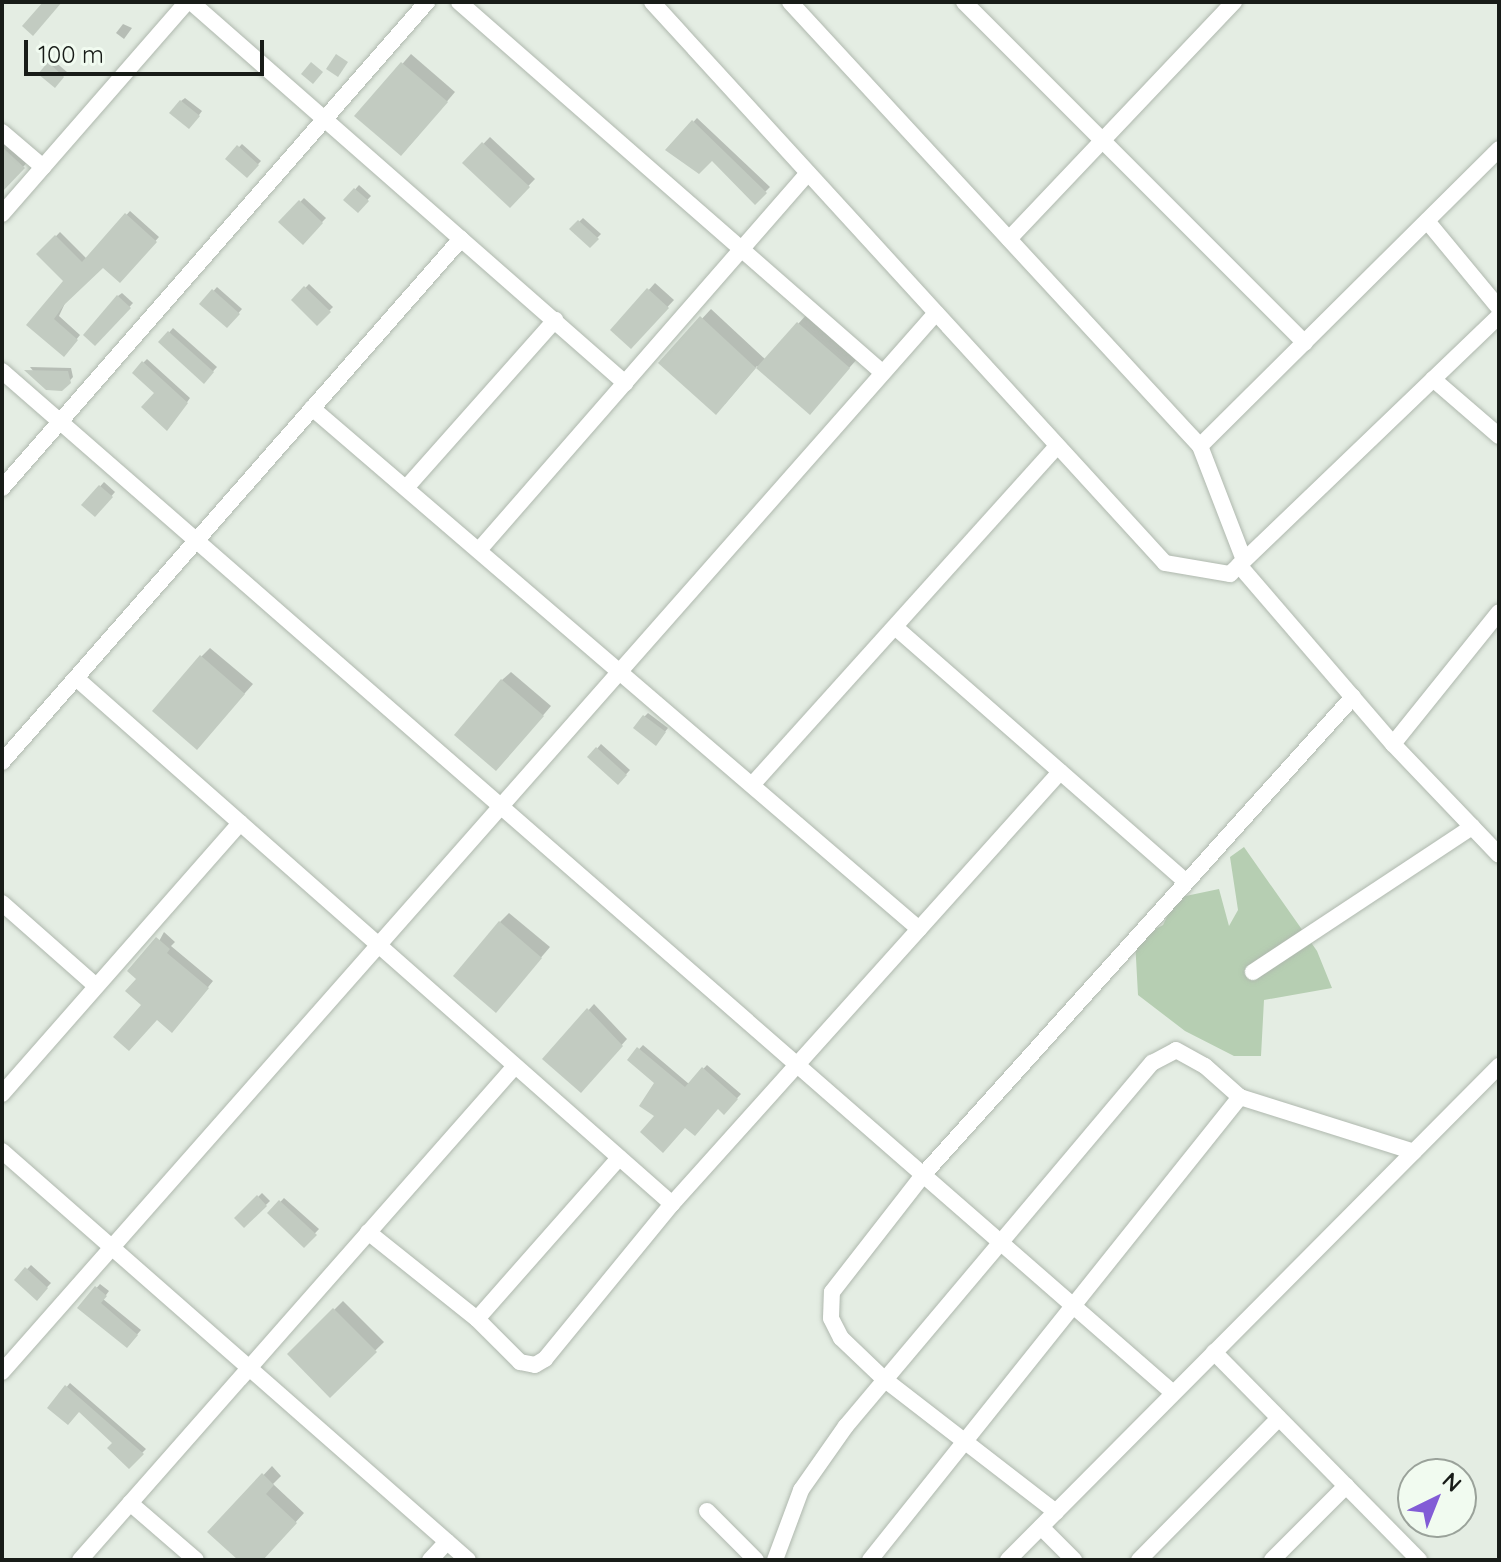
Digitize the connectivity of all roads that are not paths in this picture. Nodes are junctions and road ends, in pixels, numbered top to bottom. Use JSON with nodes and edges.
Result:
{"nodes":[{"id":1,"x":189,"y":2,"type":"edge"},
{"id":2,"x":427,"y":2,"type":"edge"},
{"id":3,"x":459,"y":2,"type":"edge"},
{"id":4,"x":652,"y":2,"type":"edge"},
{"id":5,"x":791,"y":2,"type":"edge"},
{"id":6,"x":964,"y":2,"type":"edge"},
{"id":7,"x":1234,"y":2,"type":"edge"},
{"id":8,"x":325,"y":119,"type":"junction"},
{"id":9,"x":2,"y":132,"type":"edge"},
{"id":10,"x":1103,"y":141,"type":"junction"},
{"id":11,"x":1499,"y":149,"type":"edge"},
{"id":12,"x":43,"y":167,"type":"junction"},
{"id":13,"x":808,"y":173,"type":"junction"},
{"id":14,"x":2,"y":214,"type":"edge"},
{"id":15,"x":1427,"y":221,"type":"junction"},
{"id":16,"x":461,"y":239,"type":"junction"},
{"id":17,"x":1009,"y":239,"type":"junction"},
{"id":18,"x":742,"y":249,"type":"junction"},
{"id":19,"x":1499,"y":308,"type":"edge"},
{"id":20,"x":936,"y":313,"type":"junction"},
{"id":21,"x":1499,"y":316,"type":"edge"},
{"id":22,"x":555,"y":320,"type":"junction"},
{"id":23,"x":1305,"y":343,"type":"junction"},
{"id":24,"x":2,"y":371,"type":"edge"},
{"id":25,"x":883,"y":373,"type":"junction"},
{"id":26,"x":1433,"y":379,"type":"junction"},
{"id":27,"x":625,"y":383,"type":"junction"},
{"id":28,"x":312,"y":408,"type":"junction"},
{"id":29,"x":60,"y":422,"type":"junction"},
{"id":30,"x":1499,"y":436,"type":"edge"},
{"id":31,"x":1057,"y":446,"type":"junction"},
{"id":32,"x":1200,"y":446,"type":"junction"},
{"id":33,"x":2,"y":488,"type":"edge"},
{"id":34,"x":406,"y":488,"type":"junction"},
{"id":35,"x":196,"y":540,"type":"junction"},
{"id":36,"x":479,"y":550,"type":"junction"},
{"id":37,"x":1242,"y":562,"type":"junction"},
{"id":38,"x":1499,"y":612,"type":"edge"},
{"id":39,"x":895,"y":627,"type":"junction"},
{"id":40,"x":620,"y":671,"type":"junction"},
{"id":41,"x":76,"y":678,"type":"junction"},
{"id":42,"x":1353,"y":697,"type":"junction"},
{"id":43,"x":1393,"y":744,"type":"junction"},
{"id":44,"x":2,"y":762,"type":"edge"},
{"id":45,"x":1060,"y":772,"type":"junction"},
{"id":46,"x":752,"y":785,"type":"junction"},
{"id":47,"x":501,"y":807,"type":"junction"},
{"id":48,"x":240,"y":823,"type":"junction"},
{"id":49,"x":1472,"y":827,"type":"junction"},
{"id":50,"x":1499,"y":855,"type":"edge"},
{"id":51,"x":1186,"y":882,"type":"junction"},
{"id":52,"x":2,"y":903,"type":"edge"},
{"id":53,"x":919,"y":929,"type":"junction"},
{"id":54,"x":379,"y":945,"type":"junction"},
{"id":55,"x":1253,"y":972,"type":"dead end"},
{"id":56,"x":96,"y":986,"type":"junction"},
{"id":57,"x":797,"y":1065,"type":"junction"},
{"id":58,"x":515,"y":1066,"type":"junction"},
{"id":59,"x":1499,"y":1066,"type":"edge"},
{"id":60,"x":2,"y":1094,"type":"edge"},
{"id":61,"x":1240,"y":1097,"type":"junction"},
{"id":62,"x":2,"y":1151,"type":"edge"},
{"id":63,"x":1414,"y":1152,"type":"junction"},
{"id":64,"x":619,"y":1158,"type":"junction"},
{"id":65,"x":923,"y":1175,"type":"junction"},
{"id":66,"x":672,"y":1204,"type":"junction"},
{"id":67,"x":368,"y":1232,"type":"junction"},
{"id":68,"x":1000,"y":1243,"type":"junction"},
{"id":69,"x":112,"y":1248,"type":"junction"},
{"id":70,"x":1073,"y":1306,"type":"junction"},
{"id":71,"x":477,"y":1319,"type":"junction"},
{"id":72,"x":1214,"y":1352,"type":"junction"},
{"id":73,"x":249,"y":1368,"type":"junction"},
{"id":74,"x":2,"y":1372,"type":"edge"},
{"id":75,"x":885,"y":1380,"type":"junction"},
{"id":76,"x":1173,"y":1393,"type":"junction"},
{"id":77,"x":1279,"y":1418,"type":"junction"},
{"id":78,"x":965,"y":1441,"type":"junction"},
{"id":79,"x":1346,"y":1486,"type":"junction"},
{"id":80,"x":130,"y":1503,"type":"junction"},
{"id":81,"x":707,"y":1511,"type":"dead end"},
{"id":82,"x":1056,"y":1512,"type":"junction"},
{"id":83,"x":1041,"y":1527,"type":"junction"},
{"id":84,"x":447,"y":1542,"type":"junction"},
{"id":85,"x":1277,"y":1558,"type":"edge"},
{"id":86,"x":80,"y":1560,"type":"edge"},
{"id":87,"x":196,"y":1560,"type":"edge"},
{"id":88,"x":430,"y":1560,"type":"edge"},
{"id":89,"x":468,"y":1560,"type":"edge"},
{"id":90,"x":756,"y":1560,"type":"edge"},
{"id":91,"x":775,"y":1560,"type":"edge"},
{"id":92,"x":870,"y":1560,"type":"edge"},
{"id":93,"x":1008,"y":1560,"type":"edge"},
{"id":94,"x":1074,"y":1560,"type":"edge"},
{"id":95,"x":1139,"y":1560,"type":"edge"},
{"id":96,"x":1419,"y":1560,"type":"edge"}],
"edges":[{"from":1,"to":8,"type":"street"},
{"from":1,"to":12,"type":"street"},
{"from":2,"to":8,"type":"street"},
{"from":3,"to":18,"type":"street"},
{"from":4,"to":13,"type":"street"},
{"from":5,"to":17,"type":"street"},
{"from":6,"to":10,"type":"street"},
{"from":7,"to":10,"type":"street"},
{"from":8,"to":16,"type":"street"},
{"from":8,"to":29,"type":"street"},
{"from":9,"to":12,"type":"street"},
{"from":10,"to":17,"type":"street"},
{"from":10,"to":23,"type":"street"},
{"from":11,"to":15,"type":"street"},
{"from":12,"to":14,"type":"street"},
{"from":13,"to":18,"type":"street"},
{"from":13,"to":20,"type":"street"},
{"from":15,"to":19,"type":"street"},
{"from":15,"to":23,"type":"street"},
{"from":16,"to":22,"type":"street"},
{"from":16,"to":28,"type":"street"},
{"from":17,"to":32,"type":"street"},
{"from":18,"to":25,"type":"street"},
{"from":18,"to":27,"type":"street"},
{"from":20,"to":25,"type":"street"},
{"from":20,"to":31,"type":"street"},
{"from":21,"to":26,"type":"street"},
{"from":22,"to":27,"type":"street"},
{"from":22,"to":34,"type":"street"},
{"from":23,"to":32,"type":"street"},
{"from":24,"to":29,"type":"street"},
{"from":25,"to":40,"type":"street"},
{"from":26,"to":30,"type":"street"},
{"from":26,"to":37,"type":"street"},
{"from":27,"to":36,"type":"street"},
{"from":28,"to":34,"type":"street"},
{"from":28,"to":35,"type":"street"},
{"from":29,"to":33,"type":"street"},
{"from":29,"to":35,"type":"street"},
{"from":31,"to":37,"type":"street"},
{"from":31,"to":39,"type":"street"},
{"from":32,"to":37,"type":"street"},
{"from":34,"to":36,"type":"street"},
{"from":35,"to":41,"type":"street"},
{"from":35,"to":47,"type":"street"},
{"from":36,"to":40,"type":"street"},
{"from":37,"to":42,"type":"street"},
{"from":38,"to":43,"type":"street"},
{"from":39,"to":45,"type":"street"},
{"from":39,"to":46,"type":"street"},
{"from":40,"to":46,"type":"street"},
{"from":40,"to":47,"type":"street"},
{"from":41,"to":44,"type":"street"},
{"from":41,"to":48,"type":"street"},
{"from":42,"to":43,"type":"street"},
{"from":42,"to":51,"type":"street"},
{"from":43,"to":49,"type":"street"},
{"from":45,"to":51,"type":"street"},
{"from":45,"to":53,"type":"street"},
{"from":46,"to":53,"type":"street"},
{"from":47,"to":54,"type":"street"},
{"from":47,"to":57,"type":"street"},
{"from":48,"to":54,"type":"street"},
{"from":48,"to":56,"type":"street"},
{"from":49,"to":50,"type":"street"},
{"from":49,"to":55,"type":"street"},
{"from":51,"to":65,"type":"street"},
{"from":52,"to":56,"type":"street"},
{"from":53,"to":57,"type":"street"},
{"from":54,"to":58,"type":"street"},
{"from":54,"to":69,"type":"street"},
{"from":56,"to":60,"type":"street"},
{"from":57,"to":65,"type":"street"},
{"from":57,"to":66,"type":"street"},
{"from":58,"to":64,"type":"street"},
{"from":58,"to":67,"type":"street"},
{"from":59,"to":63,"type":"street"},
{"from":61,"to":63,"type":"street"},
{"from":61,"to":68,"type":"street"},
{"from":61,"to":70,"type":"street"},
{"from":62,"to":69,"type":"street"},
{"from":63,"to":72,"type":"street"},
{"from":64,"to":66,"type":"street"},
{"from":64,"to":71,"type":"street"},
{"from":65,"to":68,"type":"street"},
{"from":65,"to":75,"type":"street"},
{"from":66,"to":71,"type":"street"},
{"from":67,"to":71,"type":"street"},
{"from":67,"to":73,"type":"street"},
{"from":68,"to":70,"type":"street"},
{"from":68,"to":75,"type":"street"},
{"from":69,"to":73,"type":"street"},
{"from":69,"to":74,"type":"street"},
{"from":70,"to":76,"type":"street"},
{"from":70,"to":78,"type":"street"},
{"from":72,"to":76,"type":"street"},
{"from":72,"to":77,"type":"street"},
{"from":73,"to":80,"type":"street"},
{"from":73,"to":84,"type":"street"},
{"from":75,"to":78,"type":"street"},
{"from":75,"to":91,"type":"street"},
{"from":76,"to":82,"type":"street"},
{"from":77,"to":79,"type":"street"},
{"from":77,"to":95,"type":"street"},
{"from":78,"to":82,"type":"street"},
{"from":78,"to":92,"type":"street"},
{"from":79,"to":85,"type":"street"},
{"from":79,"to":96,"type":"street"},
{"from":80,"to":86,"type":"street"},
{"from":80,"to":87,"type":"street"},
{"from":81,"to":90,"type":"street"},
{"from":82,"to":83,"type":"street"},
{"from":83,"to":93,"type":"street"},
{"from":83,"to":94,"type":"street"},
{"from":84,"to":88,"type":"street"},
{"from":84,"to":89,"type":"street"}]}
